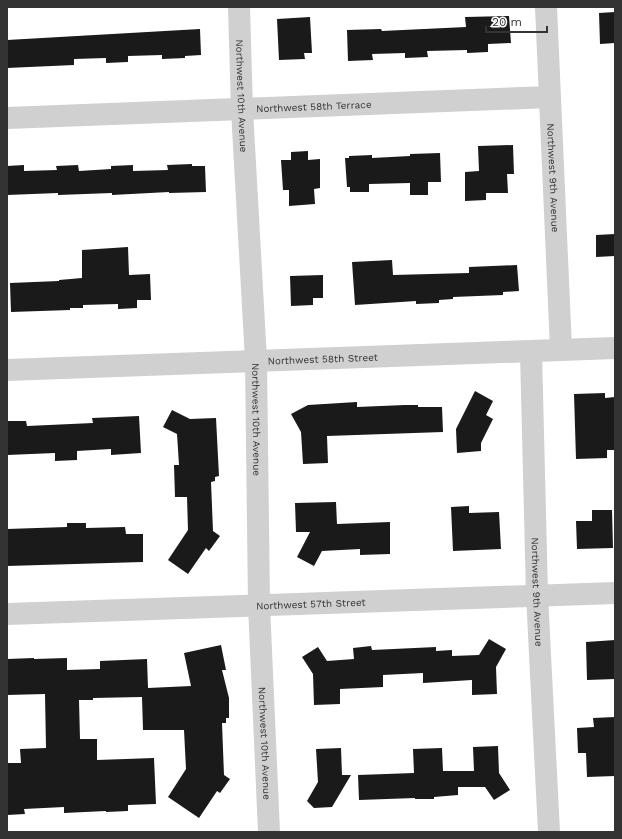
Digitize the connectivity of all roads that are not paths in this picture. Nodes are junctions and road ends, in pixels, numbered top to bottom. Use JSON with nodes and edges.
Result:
{"nodes":[{"id":1,"x":239,"y":7,"type":"edge"},
{"id":2,"x":546,"y":7,"type":"edge"},
{"id":3,"x":550,"y":98,"type":"junction"},
{"id":4,"x":242,"y":110,"type":"junction"},
{"id":5,"x":7,"y":118,"type":"edge"},
{"id":6,"x":615,"y":348,"type":"edge"},
{"id":7,"x":561,"y":350,"type":"junction"},
{"id":8,"x":531,"y":352,"type":"junction"},
{"id":9,"x":256,"y":360,"type":"junction"},
{"id":10,"x":7,"y":370,"type":"edge"},
{"id":11,"x":615,"y":593,"type":"edge"},
{"id":12,"x":537,"y":595,"type":"junction"},
{"id":13,"x":259,"y":605,"type":"junction"},
{"id":14,"x":7,"y":614,"type":"edge"},
{"id":15,"x":269,"y":832,"type":"edge"},
{"id":16,"x":549,"y":832,"type":"edge"}],
"edges":[{"from":1,"to":4,"type":"street","name":"Northwest 10th Avenue"},
{"from":2,"to":3,"type":"street","name":"Northwest 9th Avenue"},
{"from":3,"to":4,"type":"street","name":"Northwest 58th Terrace"},
{"from":3,"to":7,"type":"street","name":"Northwest 9th Avenue"},
{"from":4,"to":5,"type":"street","name":"Northwest 58th Terrace"},
{"from":4,"to":9,"type":"street","name":"Northwest 10th Avenue"},
{"from":6,"to":7,"type":"street","name":"Northwest 58th Street"},
{"from":7,"to":8,"type":"street","name":"Northwest 58th Street"},
{"from":8,"to":9,"type":"street","name":"Northwest 58th Street"},
{"from":8,"to":12,"type":"street","name":"Northwest 9th Avenue"},
{"from":9,"to":10,"type":"street","name":"Northwest 58th Street"},
{"from":9,"to":13,"type":"street","name":"Northwest 10th Avenue"},
{"from":11,"to":12,"type":"street","name":"Northwest 57th Street"},
{"from":12,"to":13,"type":"street","name":"Northwest 57th Street"},
{"from":12,"to":16,"type":"street","name":"Northwest 9th Avenue"},
{"from":13,"to":14,"type":"street","name":"Northwest 57th Street"},
{"from":13,"to":15,"type":"street","name":"Northwest 10th Avenue"}]}
